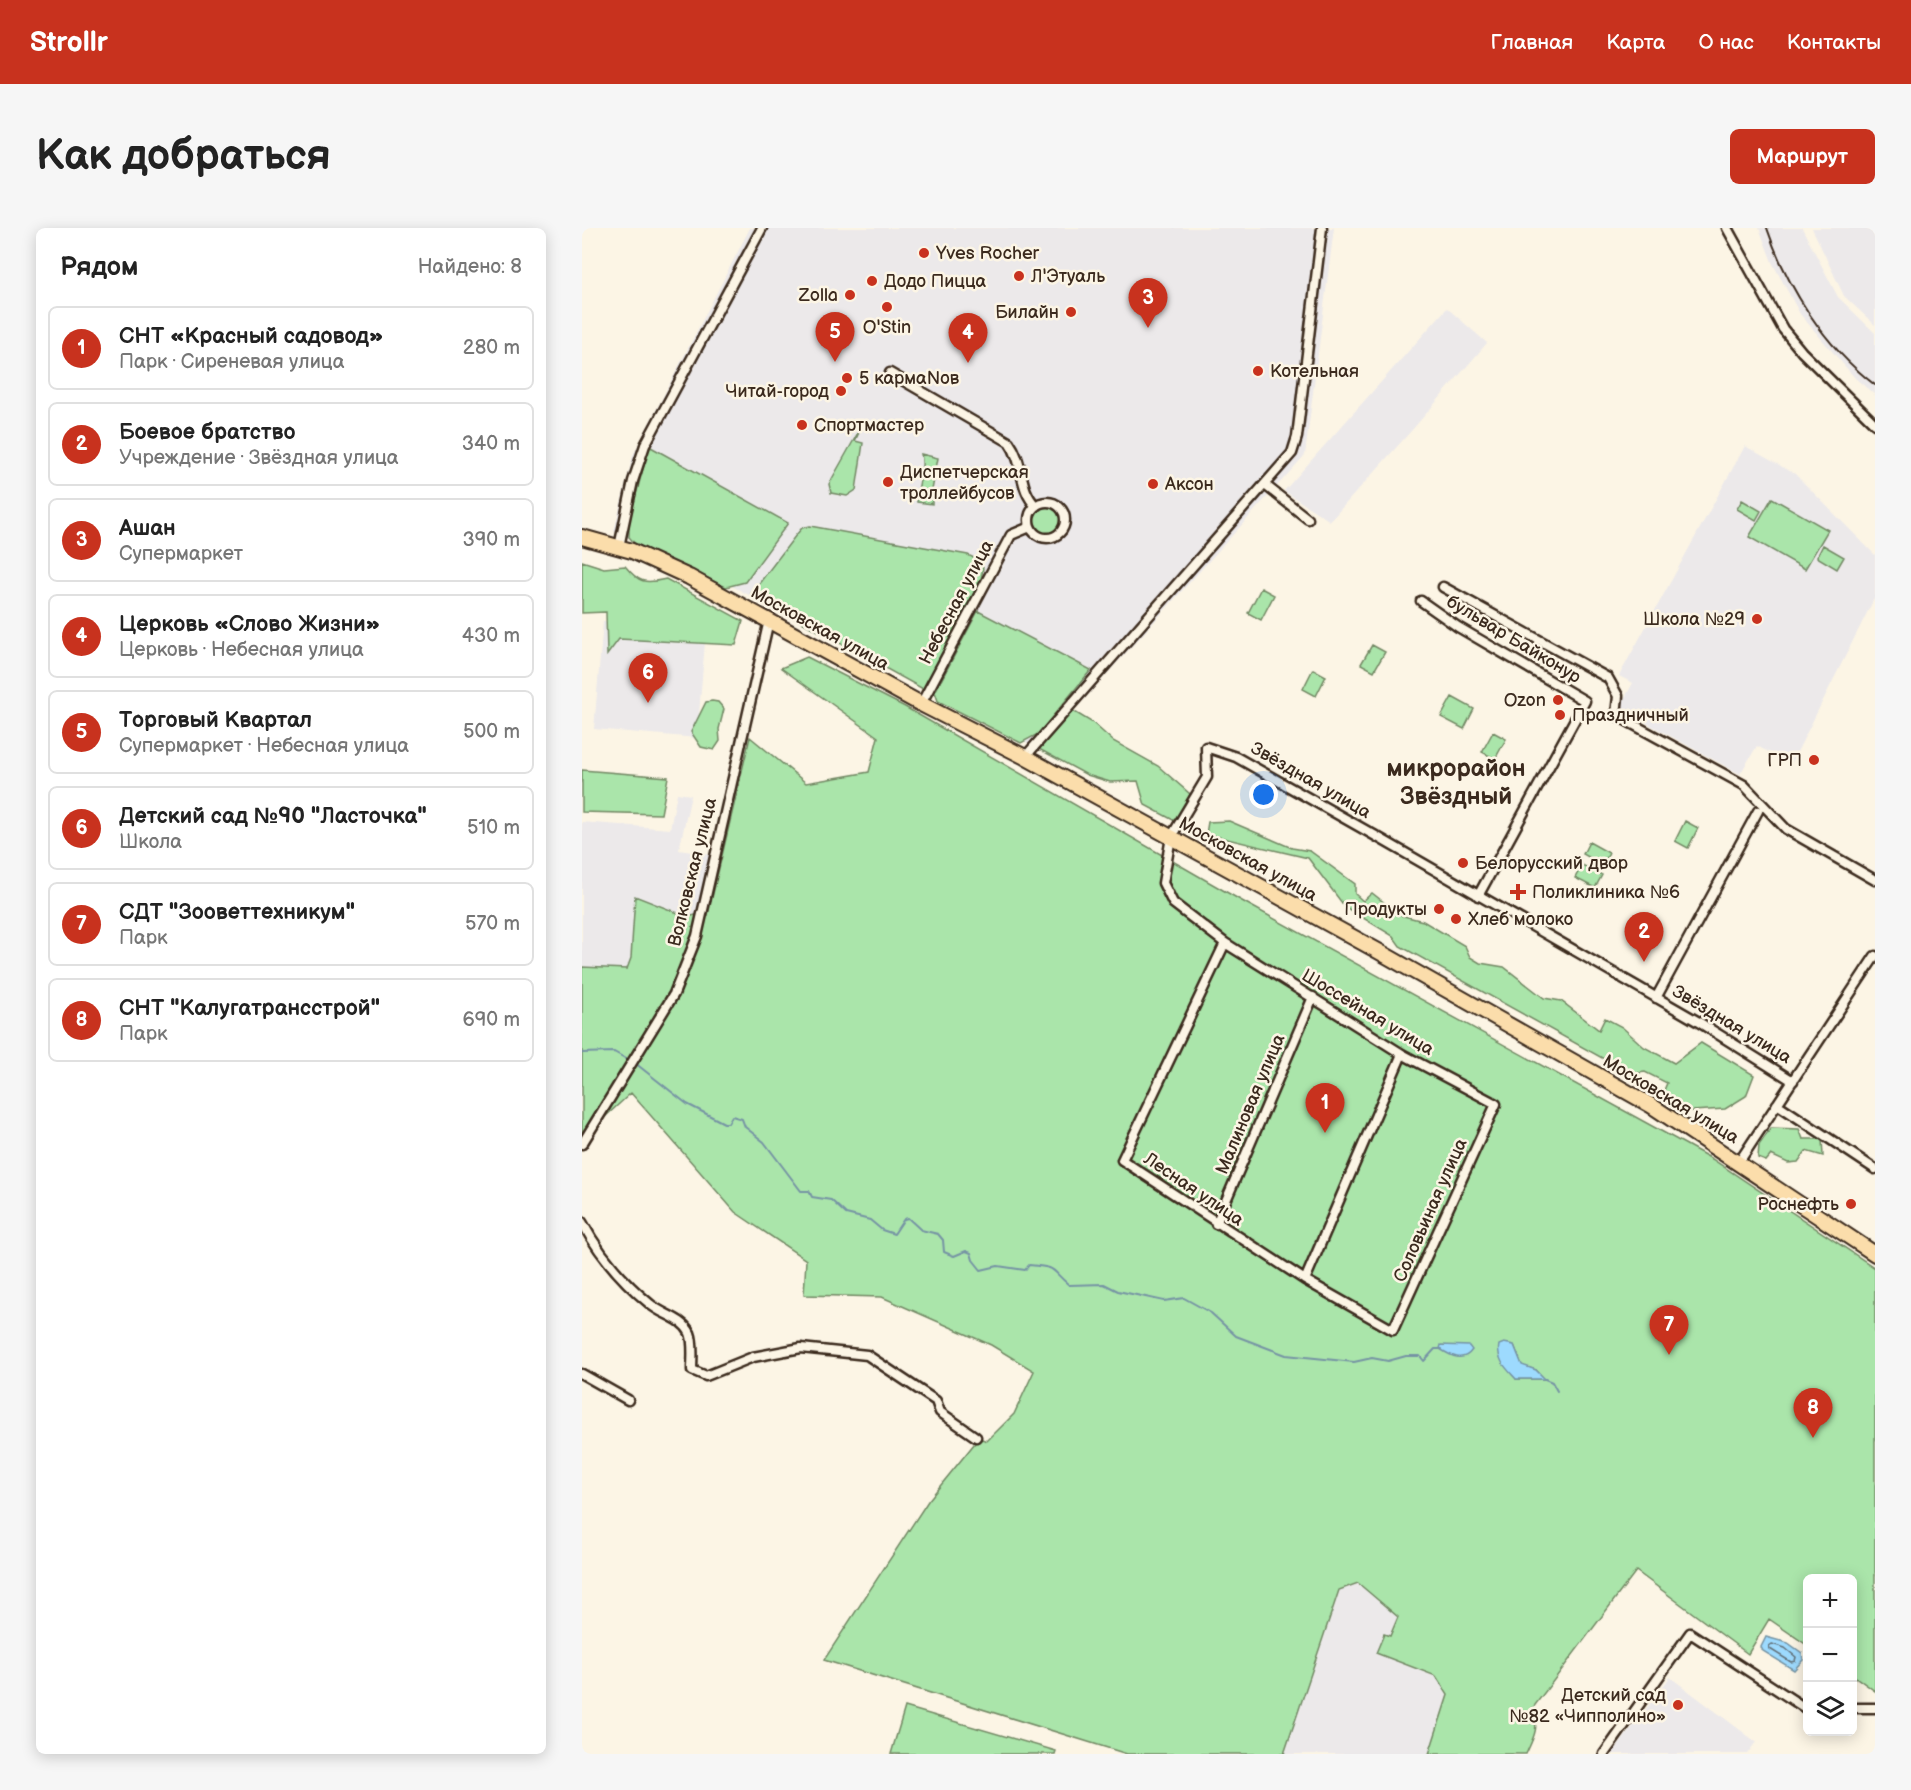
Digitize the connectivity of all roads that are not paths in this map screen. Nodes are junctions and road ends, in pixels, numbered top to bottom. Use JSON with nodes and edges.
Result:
{"nodes":[{"id":1,"x":762,"y":228,"type":"edge"},
{"id":2,"x":1322,"y":228,"type":"edge"},
{"id":3,"x":1727,"y":228,"type":"edge"},
{"id":4,"x":890,"y":373,"type":"dead end"},
{"id":5,"x":1875,"y":424,"type":"edge"},
{"id":6,"x":1265,"y":485,"type":"junction"},
{"id":7,"x":1036,"y":506,"type":"junction"},
{"id":8,"x":1308,"y":519,"type":"dead end"},
{"id":9,"x":1030,"y":527,"type":"junction"},
{"id":10,"x":582,"y":537,"type":"edge"},
{"id":11,"x":619,"y":547,"type":"junction"},
{"id":12,"x":1443,"y":587,"type":"dead end"},
{"id":13,"x":1421,"y":601,"type":"dead end"},
{"id":14,"x":769,"y":620,"type":"junction"},
{"id":15,"x":921,"y":704,"type":"junction"},
{"id":16,"x":1025,"y":757,"type":"junction"},
{"id":17,"x":1758,"y":811,"type":"dead end"},
{"id":18,"x":1171,"y":837,"type":"junction"},
{"id":19,"x":1875,"y":880,"type":"edge"},
{"id":20,"x":1478,"y":896,"type":"junction"},
{"id":21,"x":1225,"y":943,"type":"junction"},
{"id":22,"x":1875,"y":956,"type":"edge"},
{"id":23,"x":1313,"y":998,"type":"junction"},
{"id":24,"x":1656,"y":998,"type":"junction"},
{"id":25,"x":1402,"y":1054,"type":"junction"},
{"id":26,"x":1792,"y":1081,"type":"junction"},
{"id":27,"x":1496,"y":1104,"type":"joint"},
{"id":28,"x":1777,"y":1104,"type":"junction"},
{"id":29,"x":582,"y":1144,"type":"edge"},
{"id":30,"x":1739,"y":1162,"type":"junction"},
{"id":31,"x":1875,"y":1169,"type":"edge"},
{"id":32,"x":582,"y":1222,"type":"edge"},
{"id":33,"x":1216,"y":1224,"type":"junction"},
{"id":34,"x":1875,"y":1254,"type":"edge"},
{"id":35,"x":1305,"y":1280,"type":"junction"},
{"id":36,"x":1394,"y":1330,"type":"joint"},
{"id":37,"x":582,"y":1374,"type":"edge"},
{"id":38,"x":628,"y":1400,"type":"dead end"},
{"id":39,"x":976,"y":1437,"type":"dead end"},
{"id":40,"x":1803,"y":1707,"type":"edge"},
{"id":41,"x":1857,"y":1708,"type":"edge"},
{"id":42,"x":1875,"y":1708,"type":"edge"},
{"id":43,"x":1604,"y":1754,"type":"edge"}],
"edges":[{"from":1,"to":11,"type":"street"},
{"from":2,"to":6,"type":"street"},
{"from":3,"to":5,"type":"street"},
{"from":4,"to":7,"type":"street"},
{"from":6,"to":8,"type":"street"},
{"from":6,"to":16,"type":"street"},
{"from":7,"to":9,"type":"street"},
{"from":7,"to":9,"type":"street"},
{"from":9,"to":15,"type":"street","name":"Небесная улица"},
{"from":10,"to":11,"type":"main road","name":"Московская улица"},
{"from":11,"to":14,"type":"main road","name":"Московская улица"},
{"from":12,"to":19,"type":"street"},
{"from":13,"to":20,"type":"street","name":"бульвар Байконур"},
{"from":14,"to":15,"type":"main road","name":"Московская улица"},
{"from":14,"to":29,"type":"street","name":"Волковская улица"},
{"from":15,"to":16,"type":"main road","name":"Московская улица"},
{"from":16,"to":18,"type":"main road","name":"Московская улица"},
{"from":17,"to":24,"type":"street"},
{"from":18,"to":20,"type":"street","name":"Звёздная улица"},
{"from":18,"to":21,"type":"street","name":"Шоссейная улица"},
{"from":18,"to":30,"type":"main road","name":"Московская улица"},
{"from":20,"to":24,"type":"street","name":"Звёздная улица"},
{"from":21,"to":23,"type":"street","name":"Шоссейная улица"},
{"from":21,"to":33,"type":"street","name":"Лесная улица"},
{"from":22,"to":26,"type":"street"},
{"from":23,"to":25,"type":"street","name":"Шоссейная улица"},
{"from":23,"to":33,"type":"street","name":"Малиновая улица"},
{"from":24,"to":26,"type":"street","name":"Звёздная улица"},
{"from":25,"to":27,"type":"street","name":"Шоссейная улица"},
{"from":25,"to":35,"type":"street"},
{"from":26,"to":28,"type":"street"},
{"from":27,"to":36,"type":"street","name":"Соловьиная улица"},
{"from":28,"to":30,"type":"street"},
{"from":28,"to":31,"type":"street"},
{"from":30,"to":34,"type":"main road","name":"Московская улица"},
{"from":32,"to":39,"type":"street"},
{"from":33,"to":35,"type":"street","name":"Лесная улица"},
{"from":35,"to":36,"type":"street","name":"Лесная улица"},
{"from":37,"to":38,"type":"street"},
{"from":40,"to":43,"type":"street"},
{"from":41,"to":42,"type":"street"}]}
